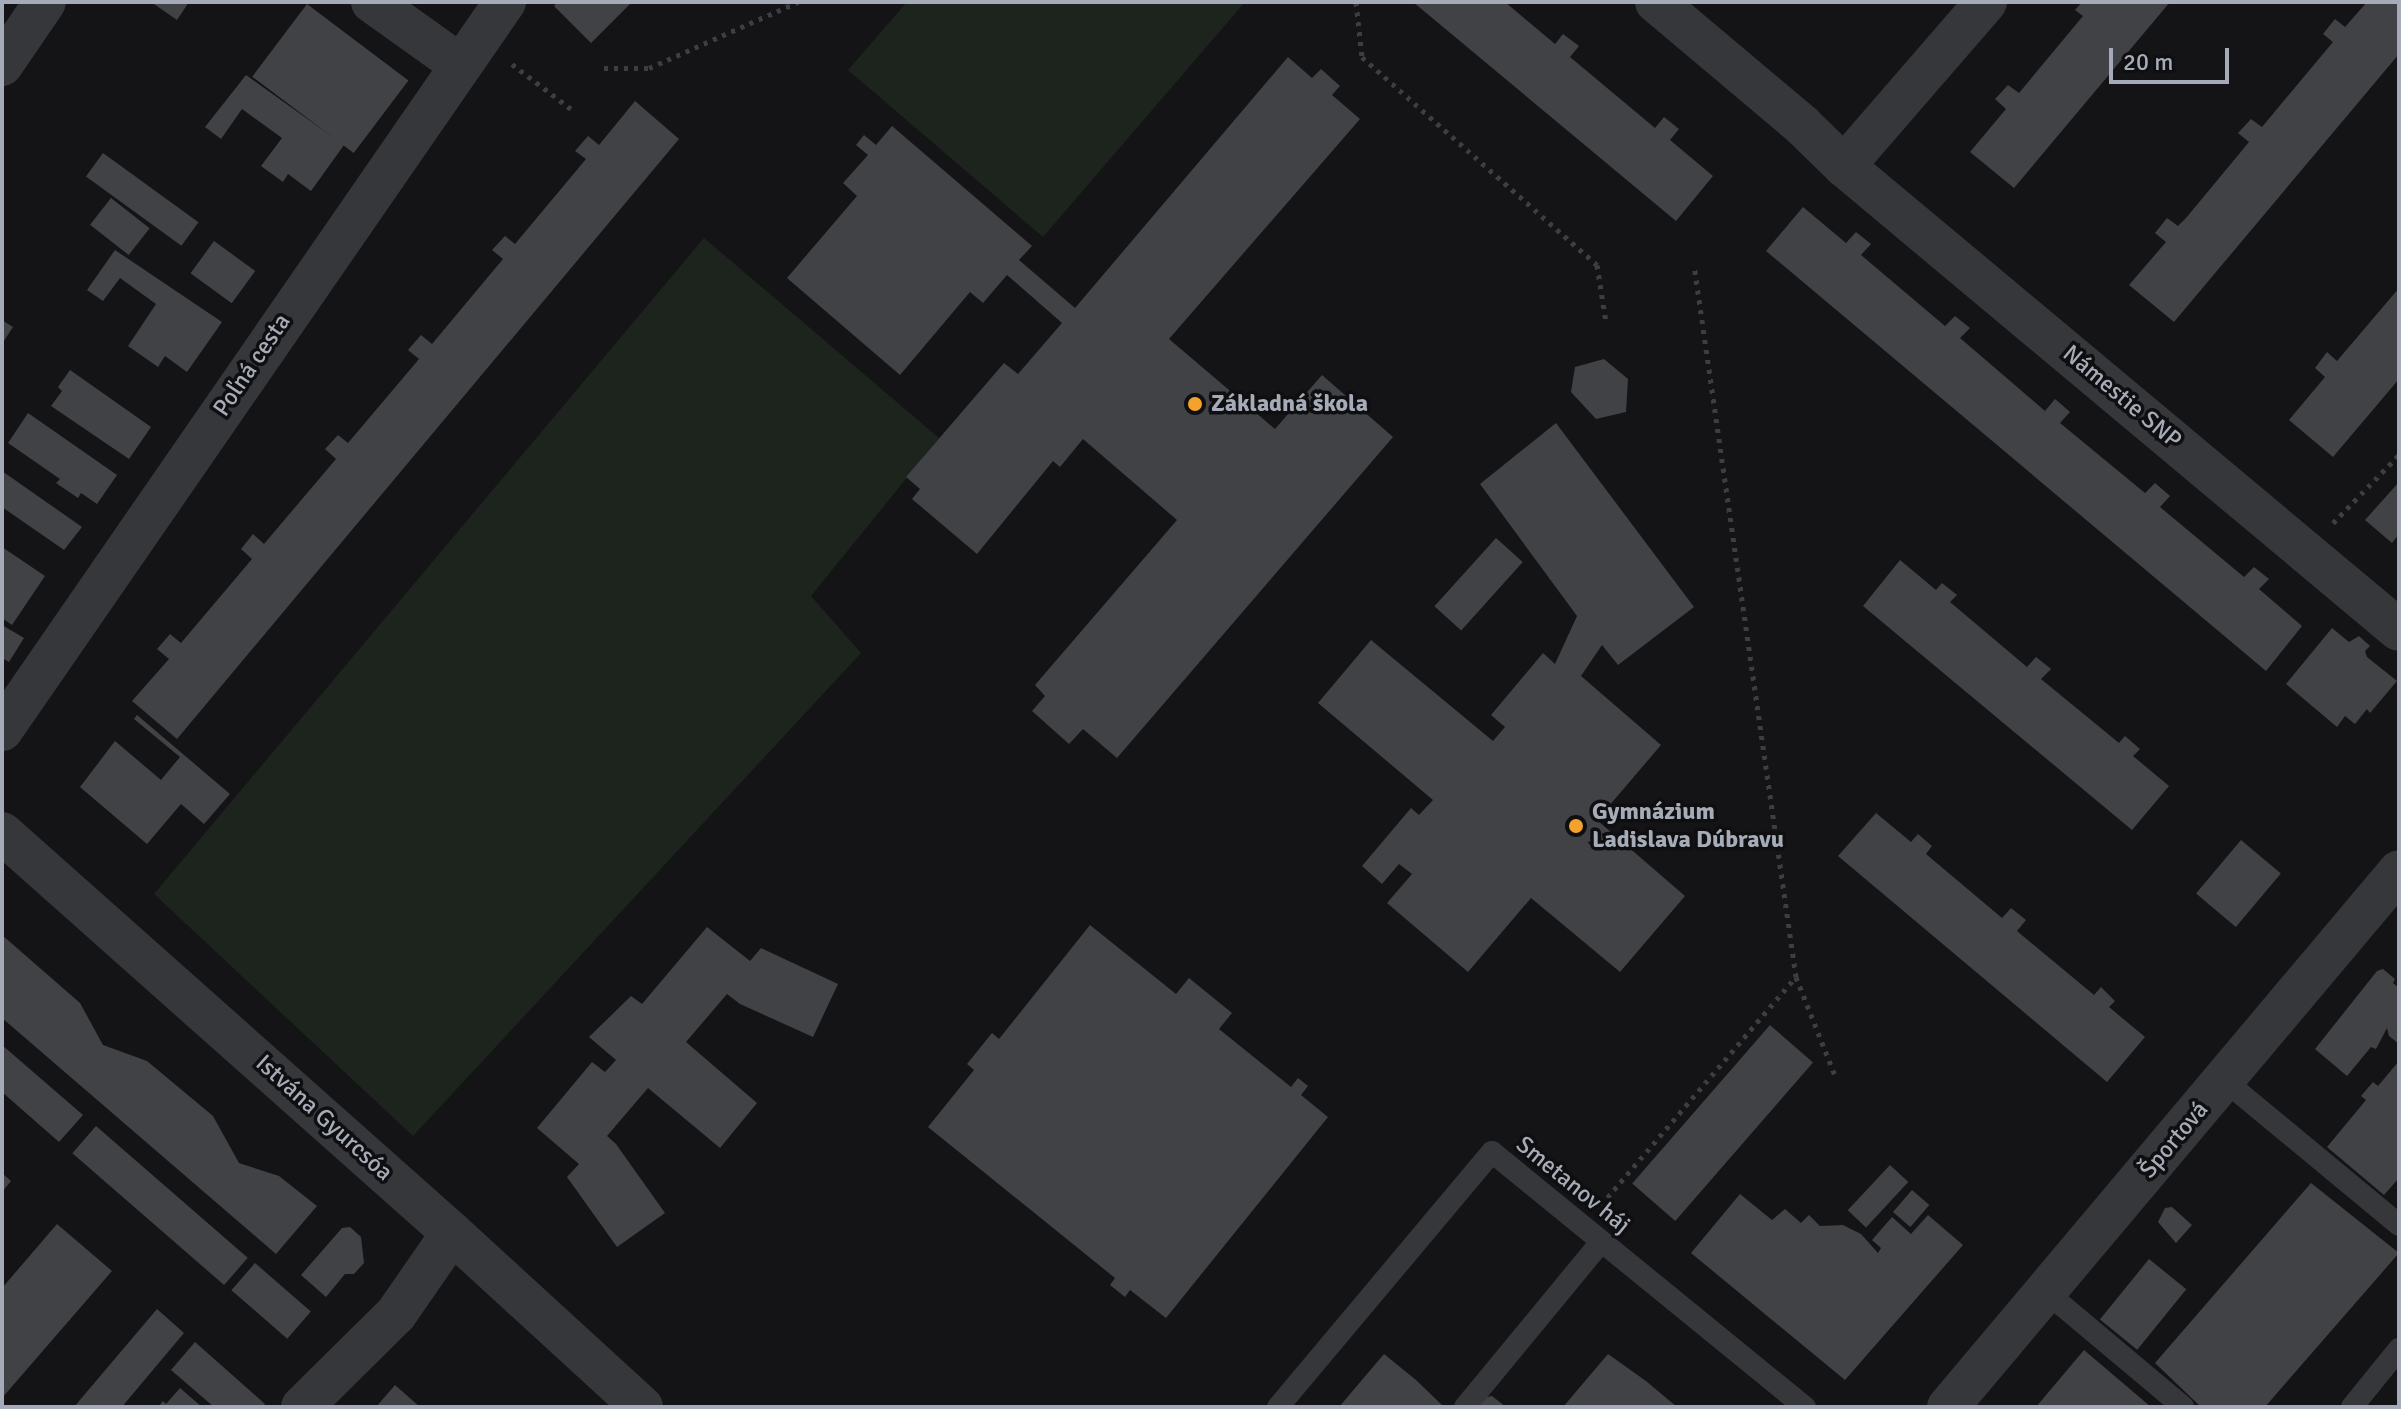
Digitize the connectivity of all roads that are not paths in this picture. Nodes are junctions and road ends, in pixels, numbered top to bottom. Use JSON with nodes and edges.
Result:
{"nodes":[{"id":1,"x":45,"y":2,"type":"edge"},
{"id":2,"x":372,"y":2,"type":"edge"},
{"id":3,"x":505,"y":2,"type":"edge"},
{"id":4,"x":1656,"y":2,"type":"edge"},
{"id":5,"x":1986,"y":2,"type":"edge"},
{"id":6,"x":469,"y":52,"type":"junction"},
{"id":7,"x":2,"y":65,"type":"edge"},
{"id":8,"x":1844,"y":166,"type":"junction"},
{"id":9,"x":2399,"y":630,"type":"edge"},
{"id":10,"x":2,"y":730,"type":"edge"},
{"id":11,"x":2,"y":833,"type":"edge"},
{"id":12,"x":2399,"y":871,"type":"edge"},
{"id":13,"x":2224,"y":1080,"type":"junction"},
{"id":14,"x":2399,"y":1225,"type":"edge"},
{"id":15,"x":452,"y":1233,"type":"junction"},
{"id":16,"x":1601,"y":1242,"type":"junction"},
{"id":17,"x":2045,"y":1291,"type":"junction"},
{"id":18,"x":2399,"y":1349,"type":"edge"},
{"id":19,"x":302,"y":1407,"type":"edge"},
{"id":20,"x":642,"y":1407,"type":"edge"},
{"id":21,"x":1278,"y":1407,"type":"edge"},
{"id":22,"x":1465,"y":1407,"type":"edge"},
{"id":23,"x":1805,"y":1407,"type":"edge"},
{"id":24,"x":1948,"y":1407,"type":"edge"},
{"id":25,"x":2183,"y":1407,"type":"edge"},
{"id":26,"x":2352,"y":1407,"type":"edge"}],
"edges":[{"from":1,"to":7,"type":"street"},
{"from":2,"to":6,"type":"street"},
{"from":3,"to":6,"type":"street","name":"Poľná cesta"},
{"from":4,"to":8,"type":"street","name":"Námestie SNP"},
{"from":5,"to":8,"type":"street"},
{"from":6,"to":10,"type":"street","name":"Poľná cesta"},
{"from":8,"to":9,"type":"street","name":"Námestie SNP"},
{"from":11,"to":15,"type":"street","name":"Istvána Gyurcsóa"},
{"from":12,"to":13,"type":"street","name":"Športová"},
{"from":13,"to":14,"type":"lane"},
{"from":13,"to":17,"type":"street","name":"Športová"},
{"from":15,"to":19,"type":"street"},
{"from":15,"to":20,"type":"street","name":"Istvána Gyurcsóa"},
{"from":16,"to":21,"type":"lane","name":"Smetanov háj"},
{"from":16,"to":22,"type":"lane"},
{"from":16,"to":23,"type":"lane","name":"Smetanov háj"},
{"from":17,"to":24,"type":"street","name":"Športová"},
{"from":17,"to":25,"type":"lane"},
{"from":18,"to":26,"type":"lane"}]}
